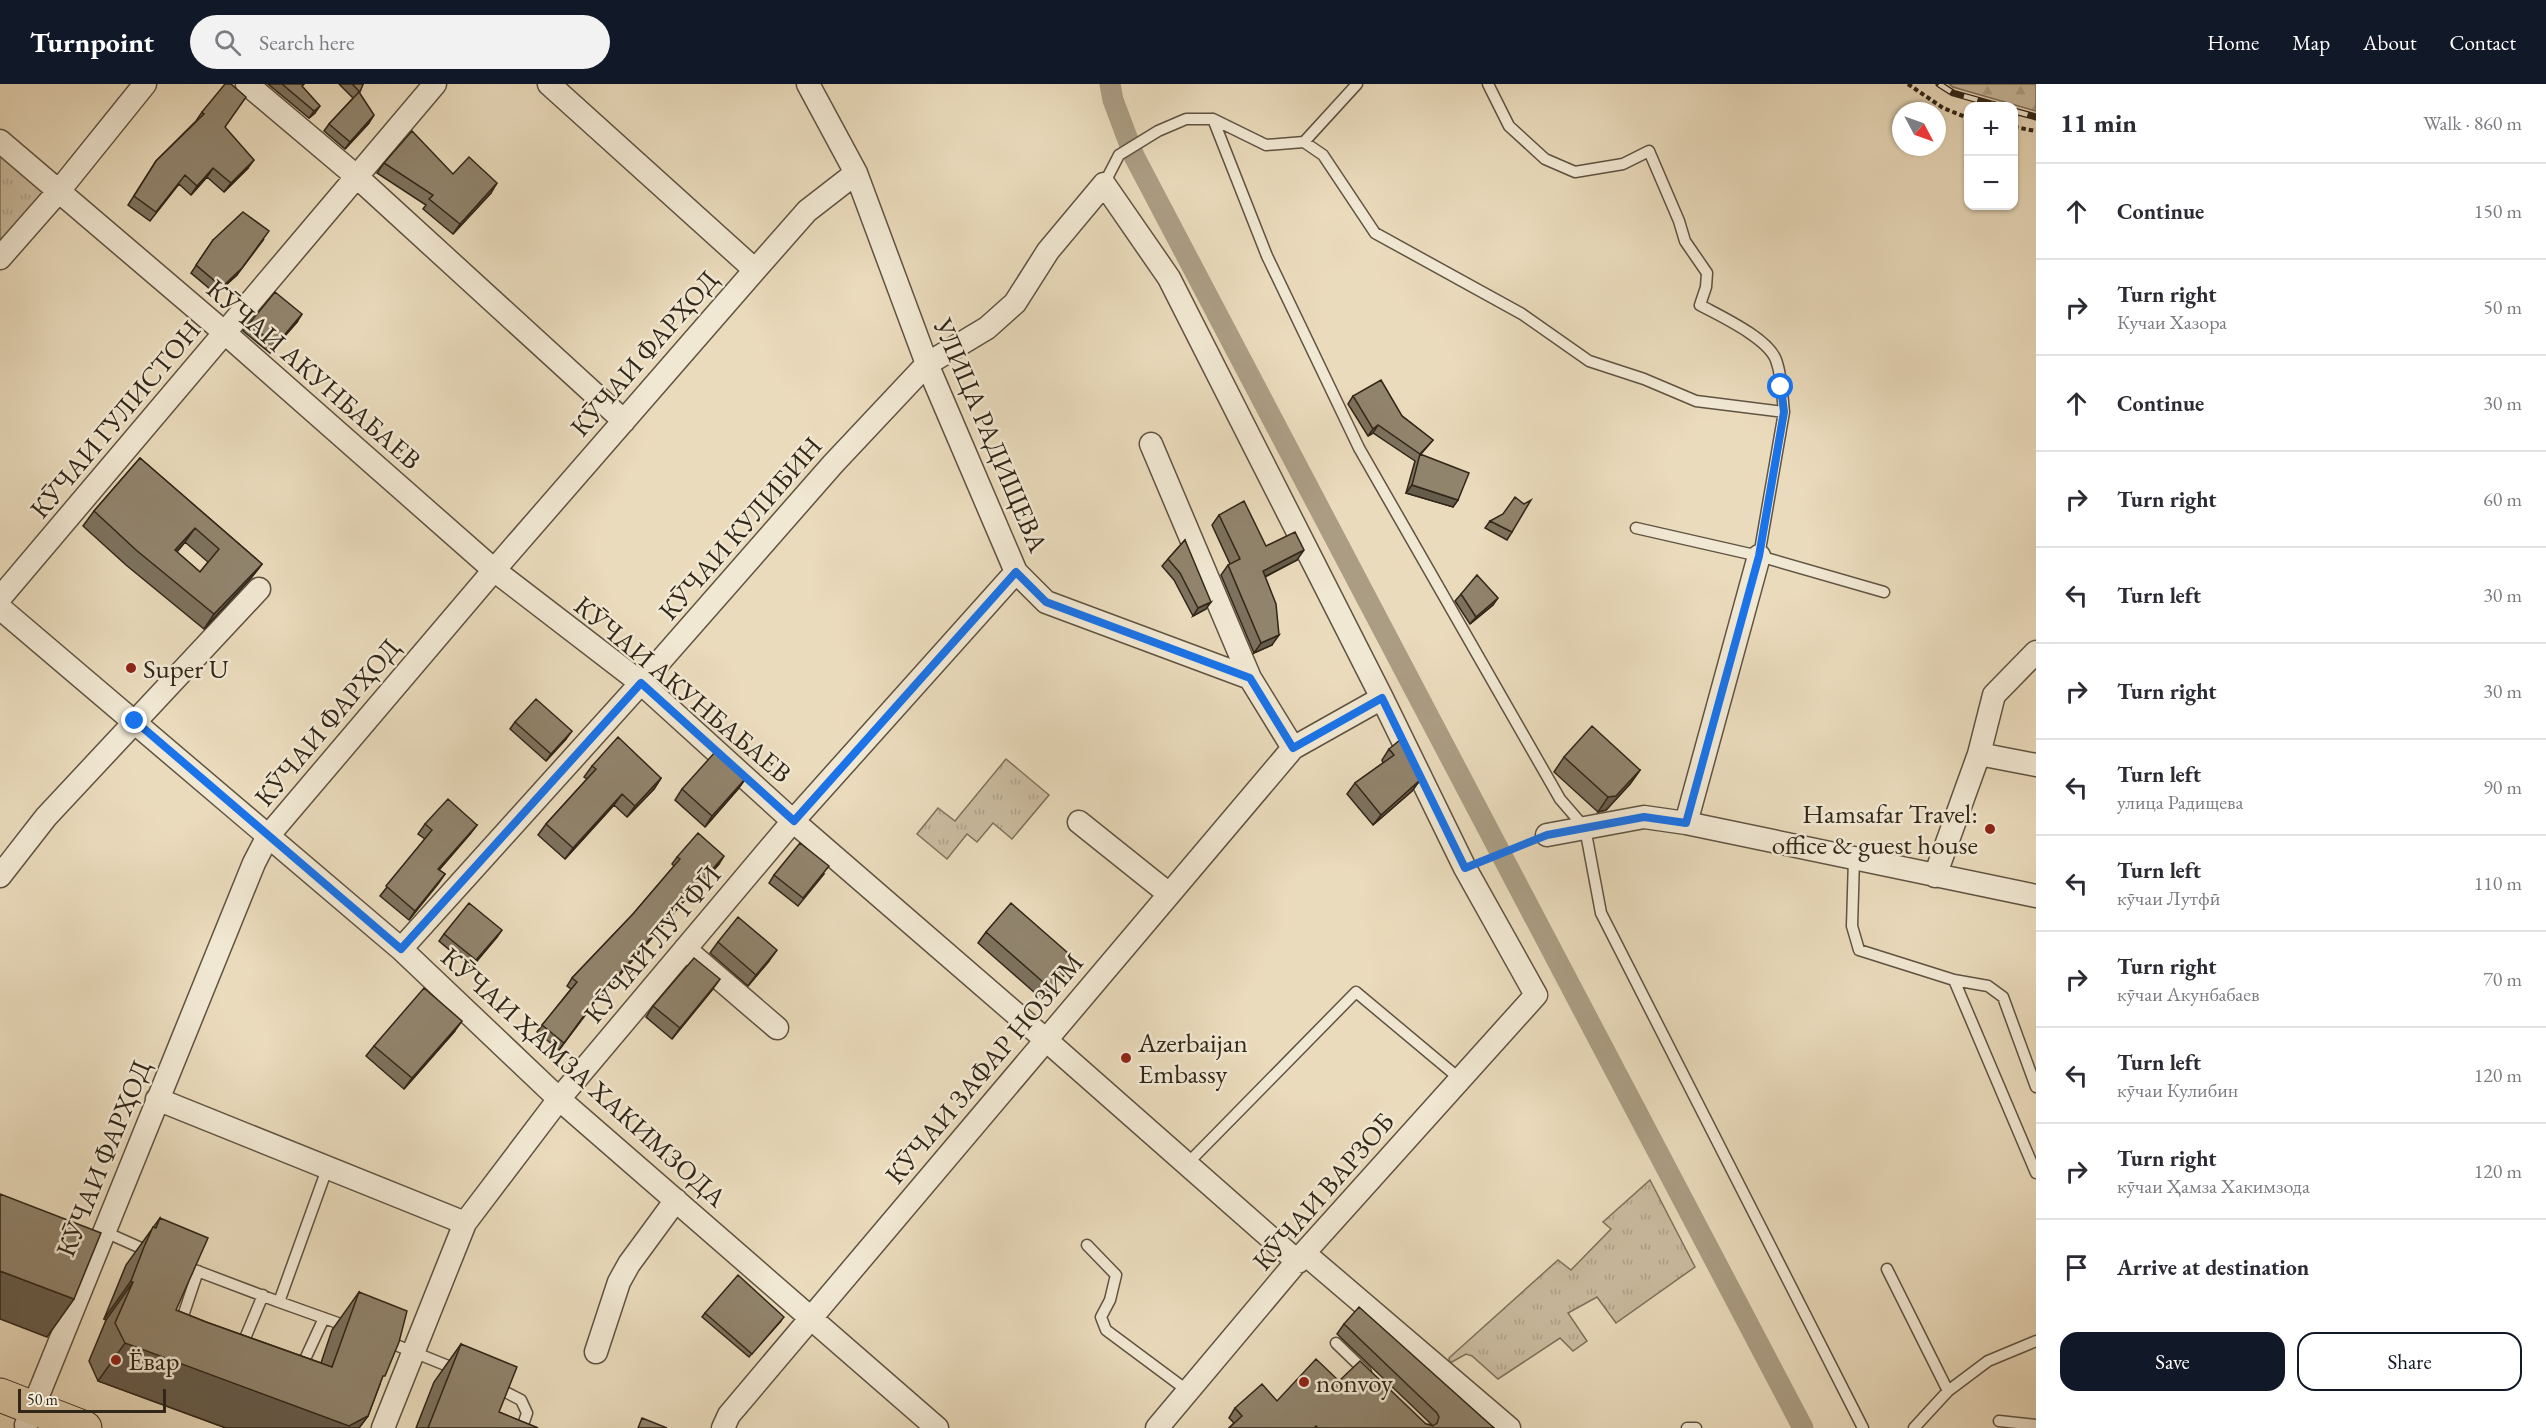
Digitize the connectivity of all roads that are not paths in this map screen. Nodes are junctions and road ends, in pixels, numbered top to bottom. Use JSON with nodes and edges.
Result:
{"nodes":[{"id":1,"x":145,"y":84,"type":"edge"},
{"id":2,"x":247,"y":84,"type":"edge"},
{"id":3,"x":435,"y":84,"type":"edge"},
{"id":4,"x":549,"y":84,"type":"edge"},
{"id":5,"x":808,"y":84,"type":"edge"},
{"id":6,"x":1357,"y":84,"type":"edge"},
{"id":7,"x":1488,"y":84,"type":"edge"},
{"id":8,"x":1213,"y":119,"type":"junction"},
{"id":9,"x":0,"y":141,"type":"edge"},
{"id":10,"x":1304,"y":142,"type":"junction"},
{"id":11,"x":856,"y":174,"type":"junction"},
{"id":12,"x":356,"y":176,"type":"junction"},
{"id":13,"x":1104,"y":183,"type":"junction"},
{"id":14,"x":58,"y":192,"type":"junction"},
{"id":15,"x":0,"y":258,"type":"edge"},
{"id":16,"x":755,"y":270,"type":"junction"},
{"id":17,"x":225,"y":333,"type":"junction"},
{"id":18,"x":927,"y":364,"type":"junction"},
{"id":19,"x":1784,"y":412,"type":"junction"},
{"id":20,"x":624,"y":421,"type":"junction"},
{"id":21,"x":1151,"y":444,"type":"dead end"},
{"id":22,"x":1636,"y":528,"type":"dead end"},
{"id":23,"x":1759,"y":556,"type":"junction"},
{"id":24,"x":494,"y":570,"type":"junction"},
{"id":25,"x":1016,"y":572,"type":"junction"},
{"id":26,"x":259,"y":589,"type":"edge"},
{"id":27,"x":1884,"y":592,"type":"dead end"},
{"id":28,"x":0,"y":598,"type":"edge"},
{"id":29,"x":0,"y":608,"type":"edge"},
{"id":30,"x":2036,"y":652,"type":"edge"},
{"id":31,"x":1250,"y":678,"type":"junction"},
{"id":32,"x":641,"y":683,"type":"junction"},
{"id":33,"x":1382,"y":698,"type":"junction"},
{"id":34,"x":135,"y":721,"type":"junction"},
{"id":35,"x":1293,"y":748,"type":"junction"},
{"id":36,"x":1979,"y":754,"type":"junction"},
{"id":37,"x":2036,"y":765,"type":"edge"},
{"id":38,"x":794,"y":821,"type":"junction"},
{"id":39,"x":1079,"y":822,"type":"dead end"},
{"id":40,"x":1686,"y":823,"type":"junction"},
{"id":41,"x":1586,"y":828,"type":"junction"},
{"id":42,"x":1547,"y":835,"type":"road end"},
{"id":43,"x":268,"y":836,"type":"junction"},
{"id":44,"x":1854,"y":859,"type":"junction"},
{"id":45,"x":0,"y":876,"type":"edge"},
{"id":46,"x":1935,"y":876,"type":"junction"},
{"id":47,"x":1169,"y":894,"type":"junction"},
{"id":48,"x":2036,"y":896,"type":"edge"},
{"id":49,"x":401,"y":949,"type":"junction"},
{"id":50,"x":685,"y":950,"type":"junction"},
{"id":51,"x":1954,"y":980,"type":"junction"},
{"id":52,"x":777,"y":1028,"type":"dead end"},
{"id":53,"x":1046,"y":1040,"type":"junction"},
{"id":54,"x":1460,"y":1079,"type":"junction"},
{"id":55,"x":2036,"y":1087,"type":"edge"},
{"id":56,"x":158,"y":1099,"type":"junction"},
{"id":57,"x":559,"y":1099,"type":"junction"},
{"id":58,"x":2036,"y":1150,"type":"edge"},
{"id":59,"x":1187,"y":1164,"type":"junction"},
{"id":60,"x":327,"y":1169,"type":"junction"},
{"id":61,"x":2033,"y":1169,"type":"edge"},
{"id":62,"x":676,"y":1200,"type":"junction"},
{"id":63,"x":465,"y":1223,"type":"junction"},
{"id":64,"x":105,"y":1232,"type":"junction"},
{"id":65,"x":1087,"y":1245,"type":"dead end"},
{"id":66,"x":161,"y":1256,"type":"edge"},
{"id":67,"x":1300,"y":1257,"type":"junction"},
{"id":68,"x":180,"y":1264,"type":"edge"},
{"id":69,"x":1887,"y":1269,"type":"dead end"},
{"id":70,"x":198,"y":1271,"type":"junction"},
{"id":71,"x":263,"y":1295,"type":"junction"},
{"id":72,"x":279,"y":1302,"type":"junction"},
{"id":73,"x":811,"y":1317,"type":"junction"},
{"id":74,"x":324,"y":1318,"type":"junction"},
{"id":75,"x":177,"y":1334,"type":"edge"},
{"id":76,"x":2036,"y":1341,"type":"edge"},
{"id":77,"x":1336,"y":1343,"type":"dead end"},
{"id":78,"x":415,"y":1352,"type":"junction"},
{"id":79,"x":596,"y":1352,"type":"dead end"},
{"id":80,"x":236,"y":1359,"type":"edge"},
{"id":81,"x":465,"y":1373,"type":"edge"},
{"id":82,"x":288,"y":1378,"type":"edge"},
{"id":83,"x":484,"y":1382,"type":"edge"},
{"id":84,"x":1377,"y":1382,"type":"edge"},
{"id":85,"x":1188,"y":1391,"type":"junction"},
{"id":86,"x":1948,"y":1391,"type":"junction"},
{"id":87,"x":0,"y":1395,"type":"edge"},
{"id":88,"x":23,"y":1419,"type":"edge"},
{"id":89,"x":1999,"y":1421,"type":"dead end"},
{"id":90,"x":2036,"y":1425,"type":"edge"},
{"id":91,"x":85,"y":1428,"type":"edge"},
{"id":92,"x":383,"y":1428,"type":"edge"},
{"id":93,"x":522,"y":1428,"type":"edge"},
{"id":94,"x":723,"y":1428,"type":"edge"},
{"id":95,"x":937,"y":1428,"type":"edge"},
{"id":96,"x":1157,"y":1428,"type":"edge"},
{"id":97,"x":1509,"y":1428,"type":"edge"},
{"id":98,"x":1687,"y":1428,"type":"edge"},
{"id":99,"x":1696,"y":1428,"type":"edge"},
{"id":100,"x":1863,"y":1428,"type":"edge"},
{"id":101,"x":1914,"y":1428,"type":"edge"}],
"edges":[{"from":1,"to":14,"type":"street"},
{"from":2,"to":12,"type":"street"},
{"from":3,"to":12,"type":"street","name":"КӮЧАИ ГУЛИСТОН"},
{"from":4,"to":16,"type":"street"},
{"from":5,"to":11,"type":"street","name":"УЛИЦА РАДИЩЕВА"},
{"from":6,"to":10,"type":"lane"},
{"from":7,"to":19,"type":"lane"},
{"from":8,"to":10,"type":"lane"},
{"from":8,"to":13,"type":"lane"},
{"from":8,"to":41,"type":"lane"},
{"from":9,"to":14,"type":"street","name":"КӮЧАИ АКУНБАБАЕВ"},
{"from":10,"to":19,"type":"lane"},
{"from":11,"to":16,"type":"street","name":"КӮЧАИ ФАРҲОД"},
{"from":11,"to":18,"type":"street","name":"УЛИЦА РАДИЩЕВА"},
{"from":12,"to":17,"type":"street","name":"КӮЧАИ ГУЛИСТОН"},
{"from":12,"to":20,"type":"street"},
{"from":13,"to":18,"type":"street","name":"КӮЧАИ КУЛИБИН"},
{"from":13,"to":33,"type":"street"},
{"from":14,"to":15,"type":"street"},
{"from":14,"to":17,"type":"street","name":"КӮЧАИ АКУНБАБАЕВ"},
{"from":16,"to":20,"type":"street","name":"КӮЧАИ ФАРҲОД"},
{"from":17,"to":24,"type":"street","name":"КӮЧАИ АКУНБАБАЕВ"},
{"from":17,"to":28,"type":"street","name":"КӮЧАИ ГУЛИСТОН"},
{"from":18,"to":25,"type":"street","name":"УЛИЦА РАДИЩЕВА"},
{"from":18,"to":32,"type":"street","name":"КӮЧАИ КУЛИБИН"},
{"from":19,"to":23,"type":"lane"},
{"from":20,"to":24,"type":"street","name":"КӮЧАИ ФАРҲОД"},
{"from":21,"to":31,"type":"street"},
{"from":22,"to":23,"type":"lane"},
{"from":23,"to":27,"type":"lane"},
{"from":23,"to":40,"type":"street"},
{"from":24,"to":32,"type":"street","name":"КӮЧАИ АКУНБАБАЕВ"},
{"from":24,"to":43,"type":"street","name":"КӮЧАИ ФАРҲОД"},
{"from":25,"to":31,"type":"street","name":"УЛИЦА РАДИЩЕВА"},
{"from":25,"to":38,"type":"street","name":"КӮЧАИ ЛУТФӢ"},
{"from":26,"to":34,"type":"street"},
{"from":29,"to":34,"type":"street","name":"КӮЧАИ ҲАМЗА ХАКИМЗОДА"},
{"from":30,"to":36,"type":"street"},
{"from":31,"to":35,"type":"street"},
{"from":32,"to":38,"type":"street","name":"КӮЧАИ АКУНБАБАЕВ"},
{"from":32,"to":49,"type":"street","name":"КӮЧАИ КУЛИБИН"},
{"from":33,"to":35,"type":"street"},
{"from":33,"to":54,"type":"street","name":"КӮЧАИ ВАРЗОБ"},
{"from":34,"to":43,"type":"street","name":"КӮЧАИ ҲАМЗА ХАКИМЗОДА"},
{"from":34,"to":45,"type":"street"},
{"from":35,"to":47,"type":"street","name":"КӮЧАИ ЗАФАР НОЗИМ"},
{"from":36,"to":37,"type":"street"},
{"from":36,"to":46,"type":"street"},
{"from":38,"to":50,"type":"street","name":"КӮЧАИ ЛУТФӢ"},
{"from":38,"to":53,"type":"street","name":"КӮЧАИ АКУНБАБАЕВ"},
{"from":39,"to":47,"type":"street"},
{"from":40,"to":41,"type":"street"},
{"from":40,"to":44,"type":"street"},
{"from":41,"to":42,"type":"street"},
{"from":41,"to":100,"type":"lane"},
{"from":43,"to":49,"type":"street","name":"КӮЧАИ ҲАМЗА ХАКИМЗОДА"},
{"from":43,"to":56,"type":"street","name":"КӮЧАИ ФАРҲОД"},
{"from":44,"to":46,"type":"street"},
{"from":44,"to":51,"type":"lane"},
{"from":46,"to":48,"type":"street"},
{"from":47,"to":53,"type":"street","name":"КӮЧАИ ЗАФАР НОЗИМ"},
{"from":49,"to":57,"type":"street","name":"КӮЧАИ ҲАМЗА ХАКИМЗОДА"},
{"from":50,"to":52,"type":"street"},
{"from":50,"to":57,"type":"street","name":"КӮЧАИ ЛУТФӢ"},
{"from":51,"to":55,"type":"lane"},
{"from":51,"to":61,"type":"lane"},
{"from":53,"to":59,"type":"street","name":"КӮЧАИ АКУНБАБАЕВ"},
{"from":53,"to":73,"type":"street","name":"КӮЧАИ ЗАФАР НОЗИМ"},
{"from":54,"to":59,"type":"lane"},
{"from":54,"to":67,"type":"street","name":"КӮЧАИ ВАРЗОБ"},
{"from":56,"to":60,"type":"street"},
{"from":56,"to":64,"type":"street","name":"КӮЧАИ ФАРҲОД"},
{"from":57,"to":62,"type":"street","name":"КӮЧАИ ҲАМЗА ХАКИМЗОДА"},
{"from":57,"to":63,"type":"street","name":"КӮЧАИ ЛУТФӢ"},
{"from":58,"to":61,"type":"lane"},
{"from":59,"to":67,"type":"street","name":"КӮЧАИ АКУНБАБАЕВ"},
{"from":60,"to":63,"type":"street"},
{"from":60,"to":72,"type":"lane"},
{"from":62,"to":73,"type":"street","name":"КӮЧАИ ҲАМЗА ХАКИМЗОДА"},
{"from":62,"to":79,"type":"street"},
{"from":63,"to":78,"type":"street","name":"КӮЧАИ ЛУТФӢ"},
{"from":64,"to":66,"type":"lane"},
{"from":64,"to":88,"type":"street","name":"КӮЧАИ ФАРҲОД"},
{"from":65,"to":85,"type":"lane"},
{"from":67,"to":85,"type":"street","name":"КӮЧАИ ВАРЗОБ"},
{"from":67,"to":97,"type":"street","name":"КӮЧАИ АКУНБАБАЕВ"},
{"from":68,"to":70,"type":"lane"},
{"from":69,"to":86,"type":"lane"},
{"from":70,"to":71,"type":"lane"},
{"from":70,"to":75,"type":"lane"},
{"from":71,"to":72,"type":"lane"},
{"from":71,"to":80,"type":"lane"},
{"from":72,"to":74,"type":"lane"},
{"from":73,"to":94,"type":"street","name":"КӮЧАИ ЗАФАР НОЗИМ"},
{"from":73,"to":95,"type":"street","name":"КӮЧАИ ҲАМЗА ХАКИМЗОДА"},
{"from":74,"to":78,"type":"lane"},
{"from":74,"to":82,"type":"lane"},
{"from":76,"to":86,"type":"lane"},
{"from":77,"to":84,"type":"lane"},
{"from":78,"to":81,"type":"lane"},
{"from":78,"to":92,"type":"street","name":"КӮЧАИ ЛУТФӢ"},
{"from":83,"to":93,"type":"lane"},
{"from":85,"to":96,"type":"street","name":"КӮЧАИ ВАРЗОБ"},
{"from":86,"to":101,"type":"lane"},
{"from":87,"to":88,"type":"highway"},
{"from":88,"to":91,"type":"highway"},
{"from":89,"to":90,"type":"lane"},
{"from":98,"to":99,"type":"lane"}]}
